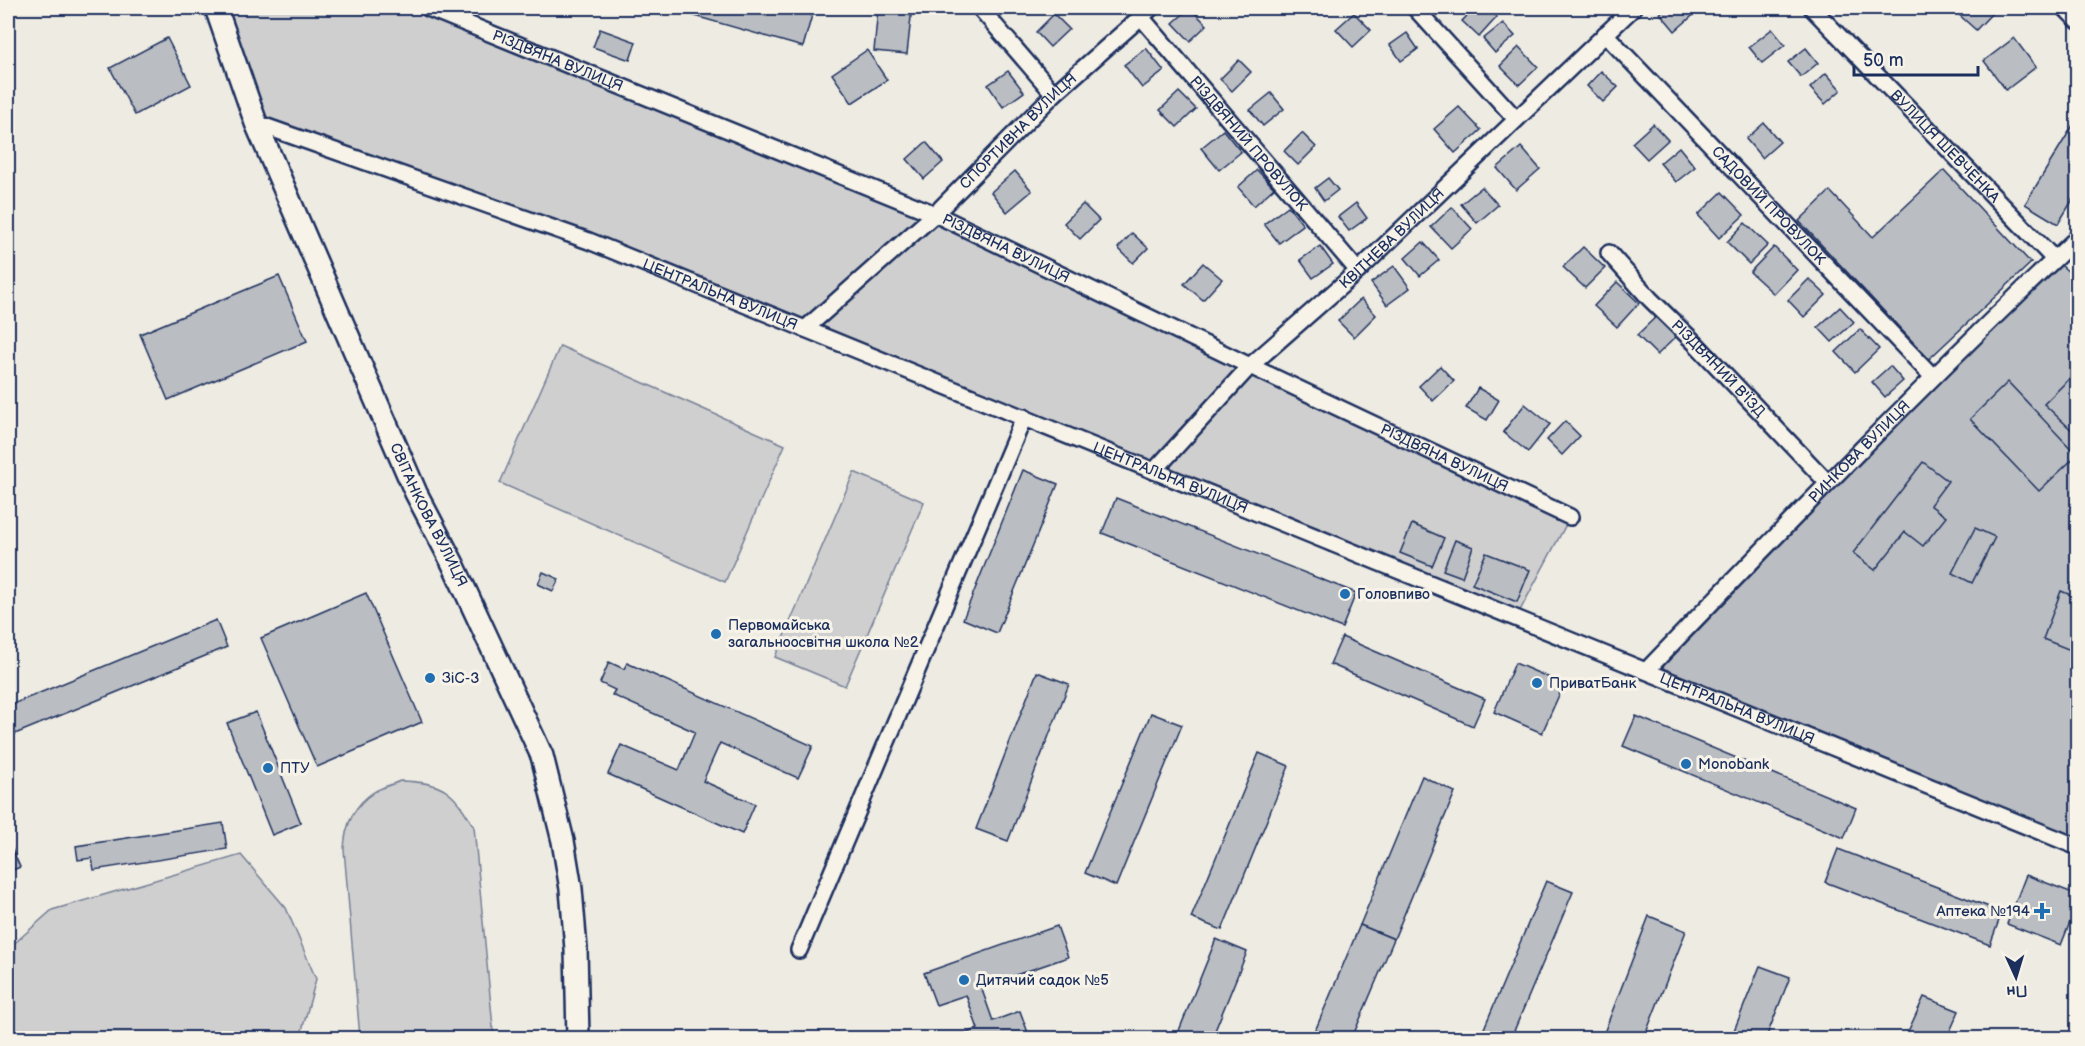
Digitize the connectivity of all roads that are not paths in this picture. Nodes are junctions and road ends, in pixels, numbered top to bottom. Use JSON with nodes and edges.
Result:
{"nodes":[{"id":1,"x":216,"y":8,"type":"edge"},
{"id":2,"x":428,"y":8,"type":"edge"},
{"id":3,"x":981,"y":8,"type":"edge"},
{"id":4,"x":1415,"y":8,"type":"edge"},
{"id":5,"x":1633,"y":8,"type":"edge"},
{"id":6,"x":1812,"y":8,"type":"edge"},
{"id":7,"x":2065,"y":8,"type":"edge"},
{"id":8,"x":1146,"y":12,"type":"edge"},
{"id":9,"x":2078,"y":21,"type":"edge"},
{"id":10,"x":1605,"y":34,"type":"junction"},
{"id":11,"x":1054,"y":94,"type":"junction"},
{"id":12,"x":1515,"y":118,"type":"junction"},
{"id":13,"x":256,"y":123,"type":"junction"},
{"id":14,"x":935,"y":214,"type":"junction"},
{"id":15,"x":2078,"y":237,"type":"edge"},
{"id":16,"x":1609,"y":254,"type":"dead end"},
{"id":17,"x":2054,"y":259,"type":"junction"},
{"id":18,"x":1358,"y":271,"type":"junction"},
{"id":19,"x":805,"y":329,"type":"junction"},
{"id":20,"x":1250,"y":366,"type":"junction"},
{"id":21,"x":1933,"y":377,"type":"junction"},
{"id":22,"x":1024,"y":417,"type":"junction"},
{"id":23,"x":1154,"y":471,"type":"junction"},
{"id":24,"x":1827,"y":482,"type":"junction"},
{"id":25,"x":1570,"y":517,"type":"dead end"},
{"id":26,"x":1646,"y":671,"type":"junction"},
{"id":27,"x":2078,"y":847,"type":"edge"},
{"id":28,"x":799,"y":950,"type":"dead end"},
{"id":29,"x":578,"y":1038,"type":"edge"}],
"edges":[{"from":1,"to":13,"type":"street","name":"СВІТАНКОВА ВУЛИЦЯ"},
{"from":2,"to":14,"type":"street","name":"РІЗДВЯНА ВУЛИЦЯ"},
{"from":3,"to":11,"type":"street"},
{"from":4,"to":12,"type":"street"},
{"from":5,"to":10,"type":"street","name":"КВІТНЕВА ВУЛИЦЯ"},
{"from":6,"to":17,"type":"street","name":"ВУЛИЦЯ ШЕВЧЕНКА"},
{"from":7,"to":9,"type":"street"},
{"from":8,"to":11,"type":"street","name":"СПОРТИВНА ВУЛИЦЯ"},
{"from":8,"to":18,"type":"street","name":"РІЗДВЯНИЙ ПРОВУЛОК"},
{"from":10,"to":12,"type":"street","name":"КВІТНЕВА ВУЛИЦЯ"},
{"from":10,"to":21,"type":"street","name":"САДОВИЙ ПРОВУЛОК"},
{"from":11,"to":14,"type":"street","name":"СПОРТИВНА ВУЛИЦЯ"},
{"from":12,"to":18,"type":"street","name":"КВІТНЕВА ВУЛИЦЯ"},
{"from":13,"to":19,"type":"street","name":"ЦЕНТРАЛЬНА ВУЛИЦЯ"},
{"from":13,"to":29,"type":"street","name":"СВІТАНКОВА ВУЛИЦЯ"},
{"from":14,"to":19,"type":"street","name":"СПОРТИВНА ВУЛИЦЯ"},
{"from":14,"to":20,"type":"street","name":"РІЗДВЯНА ВУЛИЦЯ"},
{"from":15,"to":17,"type":"street","name":"РИНКОВА ВУЛИЦЯ"},
{"from":16,"to":24,"type":"street","name":"РІЗДВЯНИЙ В'ЇЗД"},
{"from":17,"to":21,"type":"street","name":"РИНКОВА ВУЛИЦЯ"},
{"from":18,"to":20,"type":"street","name":"КВІТНЕВА ВУЛИЦЯ"},
{"from":19,"to":22,"type":"street","name":"ЦЕНТРАЛЬНА ВУЛИЦЯ"},
{"from":20,"to":23,"type":"street","name":"КВІТНЕВА ВУЛИЦЯ"},
{"from":20,"to":25,"type":"street","name":"РІЗДВЯНА ВУЛИЦЯ"},
{"from":21,"to":24,"type":"street","name":"РИНКОВА ВУЛИЦЯ"},
{"from":22,"to":23,"type":"street","name":"ЦЕНТРАЛЬНА ВУЛИЦЯ"},
{"from":22,"to":28,"type":"street"},
{"from":23,"to":26,"type":"street","name":"ЦЕНТРАЛЬНА ВУЛИЦЯ"},
{"from":24,"to":26,"type":"street","name":"РИНКОВА ВУЛИЦЯ"},
{"from":26,"to":27,"type":"street","name":"ЦЕНТРАЛЬНА ВУЛИЦЯ"}]}
